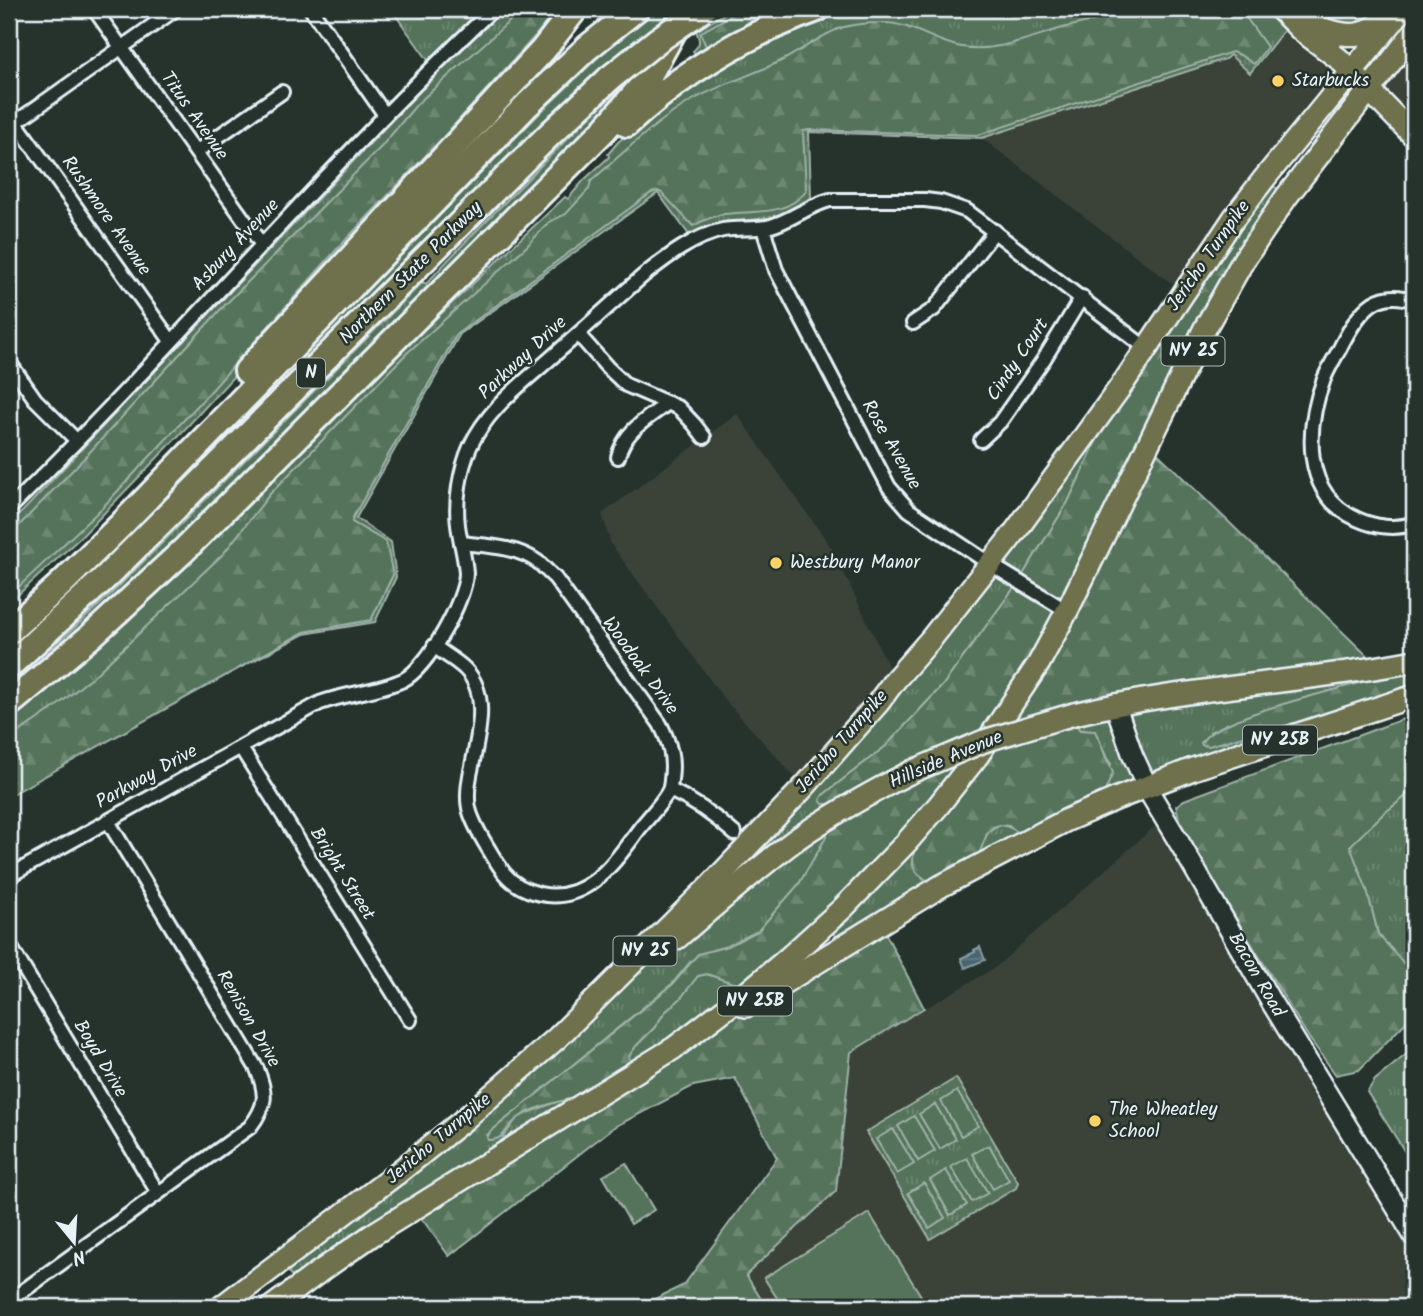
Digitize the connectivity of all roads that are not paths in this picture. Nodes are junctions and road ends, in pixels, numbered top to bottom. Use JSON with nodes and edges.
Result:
{"nodes":[{"id":1,"x":94,"y":9,"type":"edge"},
{"id":2,"x":176,"y":9,"type":"edge"},
{"id":3,"x":310,"y":9,"type":"edge"},
{"id":4,"x":493,"y":9,"type":"edge"},
{"id":5,"x":576,"y":9,"type":"edge"},
{"id":6,"x":623,"y":9,"type":"edge"},
{"id":7,"x":636,"y":9,"type":"edge"},
{"id":8,"x":686,"y":9,"type":"edge"},
{"id":9,"x":703,"y":9,"type":"edge"},
{"id":10,"x":817,"y":9,"type":"edge"},
{"id":11,"x":1280,"y":9,"type":"edge"},
{"id":12,"x":1303,"y":9,"type":"edge"},
{"id":13,"x":1401,"y":9,"type":"edge"},
{"id":14,"x":1324,"y":29,"type":"junction"},
{"id":15,"x":1414,"y":32,"type":"edge"},
{"id":16,"x":121,"y":47,"type":"junction"},
{"id":17,"x":587,"y":48,"type":"junction"},
{"id":18,"x":1345,"y":65,"type":"junction"},
{"id":19,"x":1369,"y":89,"type":"junction"},
{"id":20,"x":282,"y":92,"type":"dead end"},
{"id":21,"x":386,"y":115,"type":"junction"},
{"id":22,"x":12,"y":118,"type":"edge"},
{"id":23,"x":1414,"y":136,"type":"edge"},
{"id":24,"x":196,"y":152,"type":"junction"},
{"id":25,"x":763,"y":228,"type":"junction"},
{"id":26,"x":995,"y":231,"type":"junction"},
{"id":27,"x":262,"y":245,"type":"junction"},
{"id":28,"x":460,"y":274,"type":"junction"},
{"id":29,"x":1082,"y":297,"type":"junction"},
{"id":30,"x":1414,"y":301,"type":"edge"},
{"id":31,"x":913,"y":323,"type":"dead end"},
{"id":32,"x":578,"y":334,"type":"junction"},
{"id":33,"x":171,"y":341,"type":"junction"},
{"id":34,"x":1146,"y":348,"type":"junction"},
{"id":35,"x":9,"y":362,"type":"edge"},
{"id":36,"x":668,"y":403,"type":"junction"},
{"id":37,"x":704,"y":438,"type":"dead end"},
{"id":38,"x":76,"y":440,"type":"junction"},
{"id":39,"x":981,"y":440,"type":"dead end"},
{"id":40,"x":618,"y":457,"type":"dead end"},
{"id":41,"x":9,"y":509,"type":"edge"},
{"id":42,"x":1414,"y":523,"type":"edge"},
{"id":43,"x":461,"y":543,"type":"junction"},
{"id":44,"x":990,"y":564,"type":"junction"},
{"id":45,"x":1067,"y":611,"type":"junction"},
{"id":46,"x":30,"y":612,"type":"junction"},
{"id":47,"x":9,"y":631,"type":"edge"},
{"id":48,"x":435,"y":646,"type":"junction"},
{"id":49,"x":1414,"y":661,"type":"edge"},
{"id":50,"x":9,"y":666,"type":"edge"},
{"id":51,"x":1414,"y":696,"type":"edge"},
{"id":52,"x":9,"y":704,"type":"edge"},
{"id":53,"x":1115,"y":704,"type":"junction"},
{"id":54,"x":241,"y":748,"type":"junction"},
{"id":55,"x":1147,"y":787,"type":"junction"},
{"id":56,"x":670,"y":790,"type":"junction"},
{"id":57,"x":108,"y":821,"type":"junction"},
{"id":58,"x":735,"y":834,"type":"dead end"},
{"id":59,"x":9,"y":876,"type":"edge"},
{"id":60,"x":9,"y":944,"type":"edge"},
{"id":61,"x":410,"y":1020,"type":"dead end"},
{"id":62,"x":557,"y":1038,"type":"junction"},
{"id":63,"x":674,"y":1048,"type":"junction"},
{"id":64,"x":158,"y":1193,"type":"junction"},
{"id":65,"x":1414,"y":1236,"type":"edge"},
{"id":66,"x":264,"y":1276,"type":"junction"},
{"id":67,"x":9,"y":1301,"type":"edge"},
{"id":68,"x":276,"y":1304,"type":"edge"},
{"id":69,"x":222,"y":1307,"type":"edge"}],
"edges":[{"from":1,"to":16,"type":"street","name":"Titus Avenue"},
{"from":2,"to":16,"type":"street"},
{"from":3,"to":21,"type":"street"},
{"from":4,"to":21,"type":"street","name":"Asbury Avenue"},
{"from":5,"to":46,"type":"highway"},
{"from":6,"to":17,"type":"highway"},
{"from":7,"to":17,"type":"highway","name":"Northern State Parkway","number":"N"},
{"from":8,"to":28,"type":"highway"},
{"from":9,"to":50,"type":"highway","name":"Northern State Parkway","number":"N","bridge":true},
{"from":10,"to":28,"type":"highway"},
{"from":11,"to":18,"type":"main road"},
{"from":12,"to":14,"type":"main road"},
{"from":13,"to":14,"type":"main road"},
{"from":13,"to":18,"type":"main road","number":"NY 25"},
{"from":14,"to":18,"type":"main road"},
{"from":15,"to":19,"type":"main road","number":"NY 25"},
{"from":16,"to":22,"type":"street"},
{"from":16,"to":24,"type":"street","name":"Titus Avenue"},
{"from":17,"to":46,"type":"highway","name":"Northern State Parkway","number":"N"},
{"from":18,"to":19,"type":"main road"},
{"from":18,"to":34,"type":"main road","name":"Jericho Turnpike","number":"NY 25"},
{"from":19,"to":23,"type":"main road"},
{"from":19,"to":45,"type":"main road","name":"Jericho Turnpike","number":"NY 25"},
{"from":20,"to":24,"type":"street"},
{"from":21,"to":27,"type":"street","name":"Asbury Avenue"},
{"from":22,"to":33,"type":"street","name":"Rushmore Avenue"},
{"from":24,"to":27,"type":"street","name":"Titus Avenue"},
{"from":25,"to":26,"type":"street","name":"Parkway Drive"},
{"from":25,"to":32,"type":"street","name":"Parkway Drive"},
{"from":25,"to":44,"type":"street","name":"Rose Avenue"},
{"from":26,"to":29,"type":"street","name":"Parkway Drive"},
{"from":26,"to":31,"type":"street"},
{"from":27,"to":33,"type":"street","name":"Asbury Avenue"},
{"from":28,"to":52,"type":"highway"},
{"from":29,"to":34,"type":"street","name":"Parkway Drive"},
{"from":29,"to":39,"type":"street","name":"Cindy Court"},
{"from":30,"to":42,"type":"street"},
{"from":32,"to":36,"type":"street"},
{"from":32,"to":43,"type":"street","name":"Parkway Drive"},
{"from":33,"to":38,"type":"street","name":"Asbury Avenue"},
{"from":34,"to":44,"type":"main road","name":"Jericho Turnpike","number":"NY 25"},
{"from":35,"to":38,"type":"street"},
{"from":36,"to":37,"type":"street"},
{"from":36,"to":40,"type":"street"},
{"from":38,"to":41,"type":"street","name":"Asbury Avenue"},
{"from":43,"to":48,"type":"street","name":"Parkway Drive"},
{"from":43,"to":56,"type":"street","name":"Woodoak Drive"},
{"from":44,"to":45,"type":"street","name":"Rose Avenue"},
{"from":44,"to":62,"type":"main road","name":"Jericho Turnpike","number":"NY 25"},
{"from":45,"to":63,"type":"main road","name":"Jericho Turnpike","number":"NY 25"},
{"from":46,"to":47,"type":"highway","name":"Northern State Parkway","number":"N"},
{"from":48,"to":54,"type":"street","name":"Parkway Drive"},
{"from":48,"to":56,"type":"street"},
{"from":49,"to":53,"type":"main road","name":"Hillside Avenue"},
{"from":51,"to":55,"type":"main road","number":"NY 25B"},
{"from":53,"to":55,"type":"street","name":"Bacon Road"},
{"from":53,"to":62,"type":"main road","name":"Hillside Avenue","bridge":true},
{"from":54,"to":57,"type":"street","name":"Parkway Drive"},
{"from":54,"to":61,"type":"street","name":"Bright Street"},
{"from":55,"to":63,"type":"main road","number":"NY 25B"},
{"from":55,"to":65,"type":"street","name":"Bacon Road"},
{"from":56,"to":58,"type":"street"},
{"from":57,"to":59,"type":"street","name":"Parkway Drive"},
{"from":57,"to":64,"type":"street","name":"Renison Drive"},
{"from":60,"to":64,"type":"street","name":"Boyd Drive"},
{"from":62,"to":66,"type":"main road","name":"Jericho Turnpike","number":"NY 25"},
{"from":63,"to":68,"type":"main road","name":"Jericho Turnpike","number":"NY 25"},
{"from":64,"to":67,"type":"street","name":"Renison Drive"},
{"from":66,"to":68,"type":"main road"},
{"from":66,"to":69,"type":"main road","name":"Jericho Turnpike","number":"NY 25"}]}
